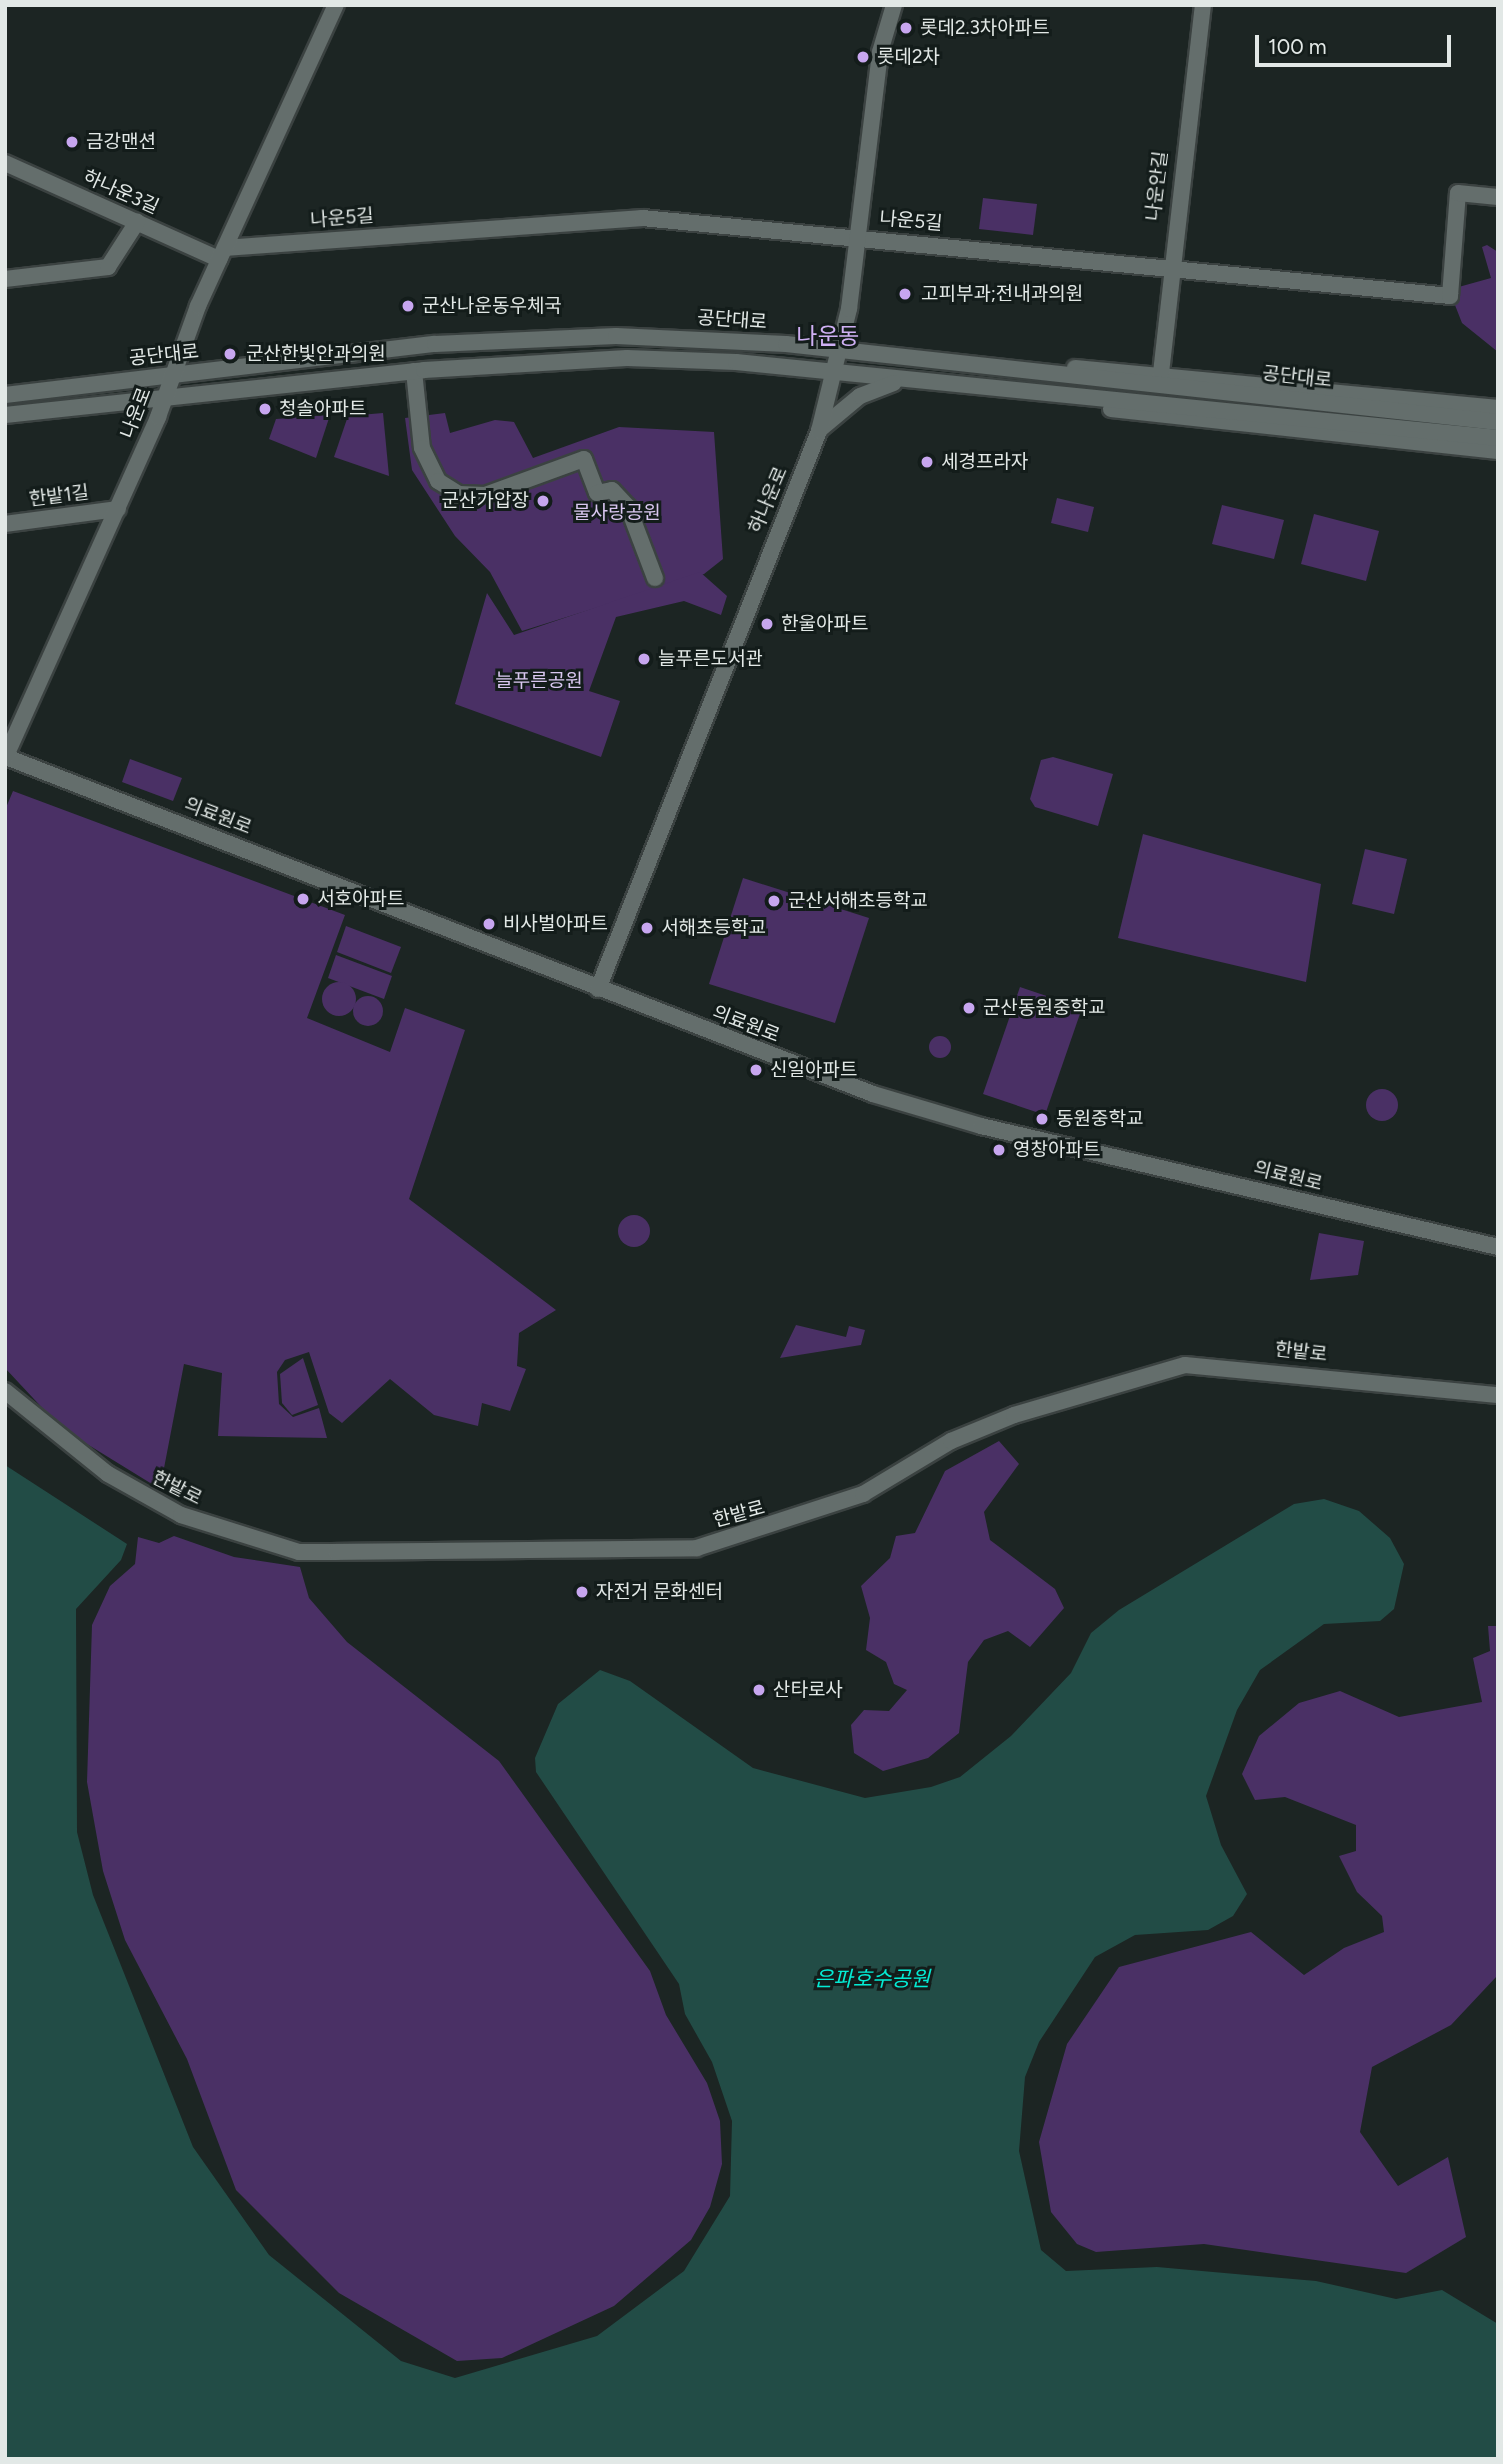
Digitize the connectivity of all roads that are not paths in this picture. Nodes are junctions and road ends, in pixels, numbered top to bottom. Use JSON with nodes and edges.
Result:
{"nodes":[{"id":1,"x":336,"y":5,"type":"edge"},
{"id":2,"x":894,"y":5,"type":"edge"},
{"id":3,"x":1202,"y":5,"type":"edge"},
{"id":4,"x":5,"y":163,"type":"edge"},
{"id":5,"x":1498,"y":197,"type":"edge"},
{"id":6,"x":137,"y":222,"type":"junction"},
{"id":7,"x":857,"y":237,"type":"junction"},
{"id":8,"x":222,"y":253,"type":"junction"},
{"id":9,"x":1170,"y":267,"type":"junction"},
{"id":10,"x":5,"y":279,"type":"edge"},
{"id":11,"x":838,"y":350,"type":"junction"},
{"id":12,"x":953,"y":365,"type":"junction"},
{"id":13,"x":414,"y":371,"type":"junction"},
{"id":14,"x":1161,"y":373,"type":"junction"},
{"id":15,"x":833,"y":374,"type":"junction"},
{"id":16,"x":171,"y":375,"type":"junction"},
{"id":17,"x":908,"y":382,"type":"junction"},
{"id":18,"x":5,"y":394,"type":"edge"},
{"id":19,"x":166,"y":397,"type":"junction"},
{"id":20,"x":1498,"y":408,"type":"edge"},
{"id":21,"x":5,"y":415,"type":"edge"},
{"id":22,"x":1498,"y":422,"type":"edge"},
{"id":23,"x":819,"y":431,"type":"junction"},
{"id":24,"x":1498,"y":438,"type":"edge"},
{"id":25,"x":1498,"y":451,"type":"edge"},
{"id":26,"x":118,"y":509,"type":"junction"},
{"id":27,"x":5,"y":524,"type":"edge"},
{"id":28,"x":655,"y":578,"type":"dead end"},
{"id":29,"x":5,"y":757,"type":"edge"},
{"id":30,"x":598,"y":989,"type":"junction"},
{"id":31,"x":1498,"y":1247,"type":"edge"},
{"id":32,"x":5,"y":1391,"type":"edge"},
{"id":33,"x":1498,"y":1395,"type":"edge"}],
"edges":[{"from":1,"to":8,"type":"street","name":"나운로"},
{"from":2,"to":7,"type":"street","name":"하나운로"},
{"from":3,"to":9,"type":"street","name":"나운안길"},
{"from":4,"to":6,"type":"street","name":"하나운3길"},
{"from":5,"to":9,"type":"street","name":"나운5길"},
{"from":6,"to":8,"type":"street","name":"하나운3길"},
{"from":6,"to":10,"type":"street"},
{"from":7,"to":8,"type":"street","name":"나운5길"},
{"from":7,"to":9,"type":"street","name":"나운5길"},
{"from":7,"to":11,"type":"street","name":"하나운로"},
{"from":8,"to":16,"type":"street","name":"나운로"},
{"from":9,"to":14,"type":"street","name":"나운안길"},
{"from":11,"to":12,"type":"street","name":"공단대로"},
{"from":11,"to":15,"type":"street","name":"하나운로"},
{"from":11,"to":16,"type":"street","name":"공단대로"},
{"from":12,"to":14,"type":"street"},
{"from":12,"to":22,"type":"street","name":"공단대로"},
{"from":13,"to":15,"type":"street","name":"공단대로"},
{"from":13,"to":19,"type":"street","name":"공단대로"},
{"from":13,"to":28,"type":"street"},
{"from":14,"to":20,"type":"street"},
{"from":15,"to":17,"type":"street","name":"공단대로"},
{"from":15,"to":23,"type":"street","name":"하나운로"},
{"from":16,"to":18,"type":"street","name":"공단대로"},
{"from":16,"to":19,"type":"street","name":"나운로"},
{"from":17,"to":23,"type":"street"},
{"from":17,"to":24,"type":"street","name":"공단대로"},
{"from":17,"to":25,"type":"street"},
{"from":19,"to":21,"type":"street","name":"공단대로"},
{"from":19,"to":26,"type":"street","name":"나운로"},
{"from":23,"to":30,"type":"street","name":"하나운로"},
{"from":26,"to":27,"type":"street","name":"한밭1길"},
{"from":26,"to":29,"type":"street","name":"나운로"},
{"from":29,"to":30,"type":"street","name":"의료원로"},
{"from":30,"to":31,"type":"street","name":"의료원로"},
{"from":32,"to":33,"type":"street","name":"한밭로"}]}
